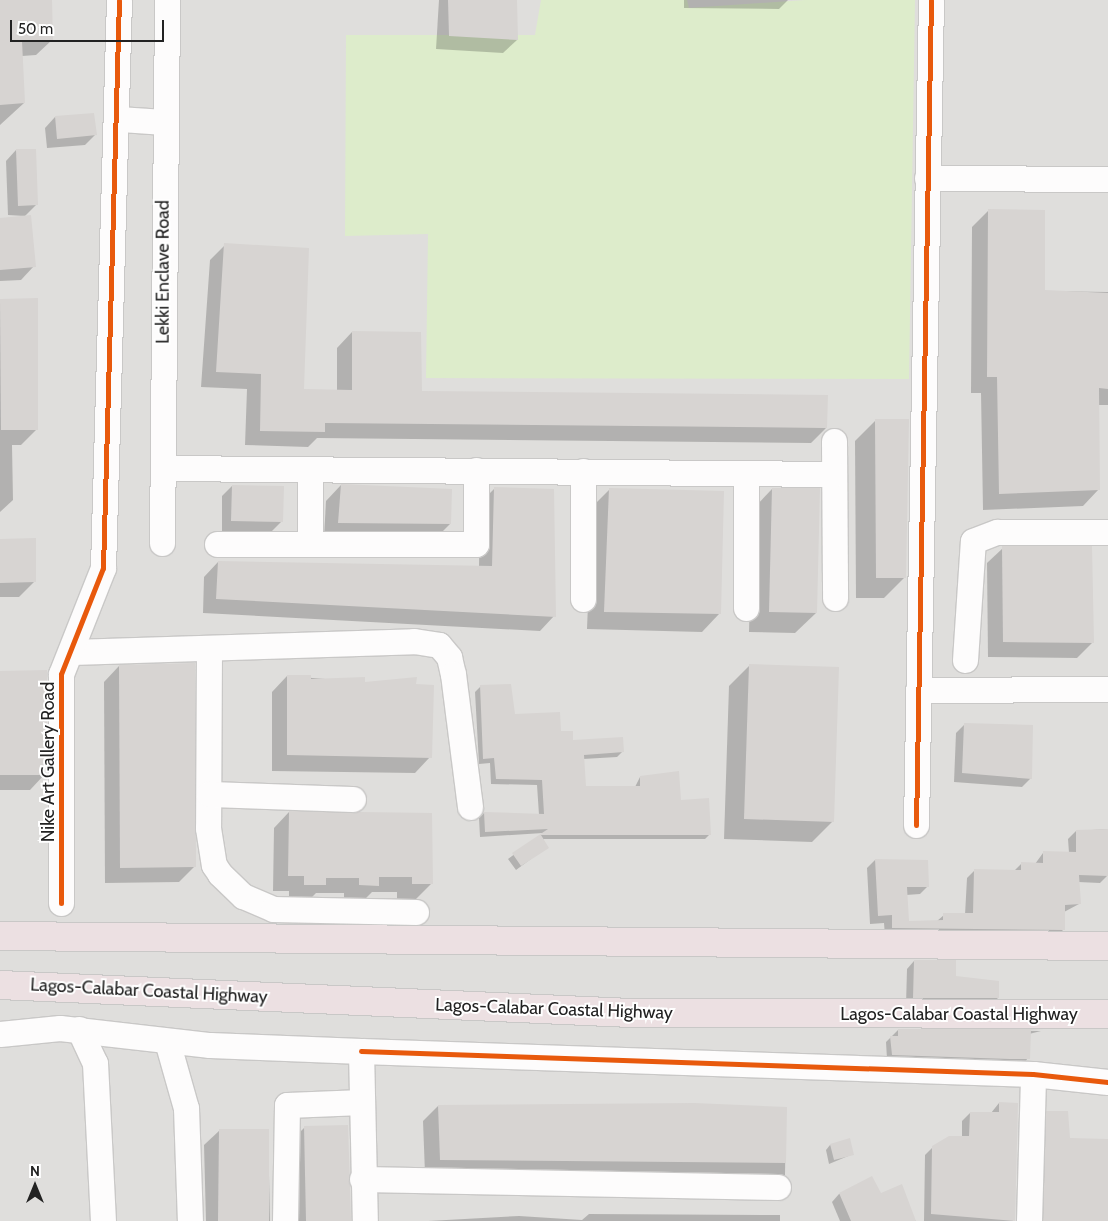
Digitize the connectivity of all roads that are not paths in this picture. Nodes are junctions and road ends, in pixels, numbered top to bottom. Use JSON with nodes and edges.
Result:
{"nodes":[{"id":1,"x":119,"y":0,"type":"edge"},
{"id":2,"x":167,"y":0,"type":"edge"},
{"id":3,"x":930,"y":0,"type":"edge"},
{"id":4,"x":119,"y":119,"type":"junction"},
{"id":5,"x":163,"y":122,"type":"junction"},
{"id":6,"x":927,"y":178,"type":"junction"},
{"id":7,"x":1108,"y":179,"type":"edge"},
{"id":8,"x":834,"y":441,"type":"dead end"},
{"id":9,"x":163,"y":468,"type":"junction"},
{"id":10,"x":310,"y":469,"type":"junction"},
{"id":11,"x":476,"y":470,"type":"junction"},
{"id":12,"x":583,"y":471,"type":"junction"},
{"id":13,"x":746,"y":473,"type":"junction"},
{"id":14,"x":834,"y":474,"type":"junction"},
{"id":15,"x":1108,"y":532,"type":"edge"},
{"id":16,"x":162,"y":543,"type":"dead end"},
{"id":17,"x":217,"y":544,"type":"dead end"},
{"id":18,"x":310,"y":544,"type":"junction"},
{"id":19,"x":835,"y":598,"type":"dead end"},
{"id":20,"x":583,"y":599,"type":"dead end"},
{"id":21,"x":746,"y":608,"type":"dead end"},
{"id":22,"x":209,"y":649,"type":"junction"},
{"id":23,"x":72,"y":652,"type":"junction"},
{"id":24,"x":965,"y":660,"type":"dead end"},
{"id":25,"x":1108,"y":689,"type":"edge"},
{"id":26,"x":918,"y":690,"type":"junction"},
{"id":27,"x":209,"y":794,"type":"junction"},
{"id":28,"x":354,"y":799,"type":"dead end"},
{"id":29,"x":470,"y":807,"type":"dead end"},
{"id":30,"x":916,"y":825,"type":"dead end"},
{"id":31,"x":61,"y":903,"type":"dead end"},
{"id":32,"x":416,"y":912,"type":"dead end"},
{"id":33,"x":0,"y":936,"type":"edge"},
{"id":34,"x":1108,"y":946,"type":"edge"},
{"id":35,"x":0,"y":985,"type":"edge"},
{"id":36,"x":1108,"y":1014,"type":"edge"},
{"id":37,"x":79,"y":1029,"type":"junction"},
{"id":38,"x":0,"y":1034,"type":"edge"},
{"id":39,"x":167,"y":1041,"type":"junction"},
{"id":40,"x":361,"y":1051,"type":"junction"},
{"id":41,"x":1033,"y":1074,"type":"junction"},
{"id":42,"x":1108,"y":1082,"type":"edge"},
{"id":43,"x":362,"y":1102,"type":"junction"},
{"id":44,"x":362,"y":1179,"type":"junction"},
{"id":45,"x":778,"y":1188,"type":"dead end"},
{"id":46,"x":103,"y":1221,"type":"edge"},
{"id":47,"x":190,"y":1221,"type":"edge"},
{"id":48,"x":285,"y":1221,"type":"edge"},
{"id":49,"x":365,"y":1221,"type":"edge"},
{"id":50,"x":1029,"y":1221,"type":"edge"}],
"edges":[{"from":1,"to":4,"type":"street","name":"Nike Art Gallery Road"},
{"from":2,"to":5,"type":"street","name":"Lekki Enclave Road"},
{"from":3,"to":6,"type":"street"},
{"from":4,"to":5,"type":"street"},
{"from":4,"to":23,"type":"street","name":"Nike Art Gallery Road"},
{"from":5,"to":9,"type":"street","name":"Lekki Enclave Road"},
{"from":6,"to":7,"type":"street"},
{"from":6,"to":26,"type":"street"},
{"from":8,"to":14,"type":"street"},
{"from":9,"to":10,"type":"street"},
{"from":9,"to":16,"type":"street","name":"Lekki Enclave Road"},
{"from":10,"to":11,"type":"street"},
{"from":10,"to":18,"type":"street"},
{"from":11,"to":12,"type":"street"},
{"from":11,"to":18,"type":"street"},
{"from":12,"to":13,"type":"street"},
{"from":12,"to":20,"type":"street"},
{"from":13,"to":14,"type":"street"},
{"from":13,"to":21,"type":"street"},
{"from":14,"to":19,"type":"street"},
{"from":15,"to":24,"type":"street"},
{"from":17,"to":18,"type":"street"},
{"from":22,"to":23,"type":"street"},
{"from":22,"to":27,"type":"street"},
{"from":22,"to":29,"type":"street"},
{"from":23,"to":31,"type":"street","name":"Nike Art Gallery Road"},
{"from":25,"to":26,"type":"street"},
{"from":26,"to":30,"type":"street"},
{"from":27,"to":28,"type":"street"},
{"from":27,"to":32,"type":"street"},
{"from":33,"to":34,"type":"highway"},
{"from":35,"to":36,"type":"highway","name":"Lagos-Calabar Coastal Highway"},
{"from":37,"to":38,"type":"street"},
{"from":37,"to":39,"type":"street"},
{"from":37,"to":46,"type":"street"},
{"from":39,"to":40,"type":"street"},
{"from":39,"to":47,"type":"street"},
{"from":40,"to":41,"type":"street"},
{"from":40,"to":43,"type":"street"},
{"from":41,"to":42,"type":"street"},
{"from":41,"to":50,"type":"street"},
{"from":43,"to":44,"type":"street"},
{"from":43,"to":48,"type":"street"},
{"from":44,"to":45,"type":"street"},
{"from":44,"to":49,"type":"street"}]}
